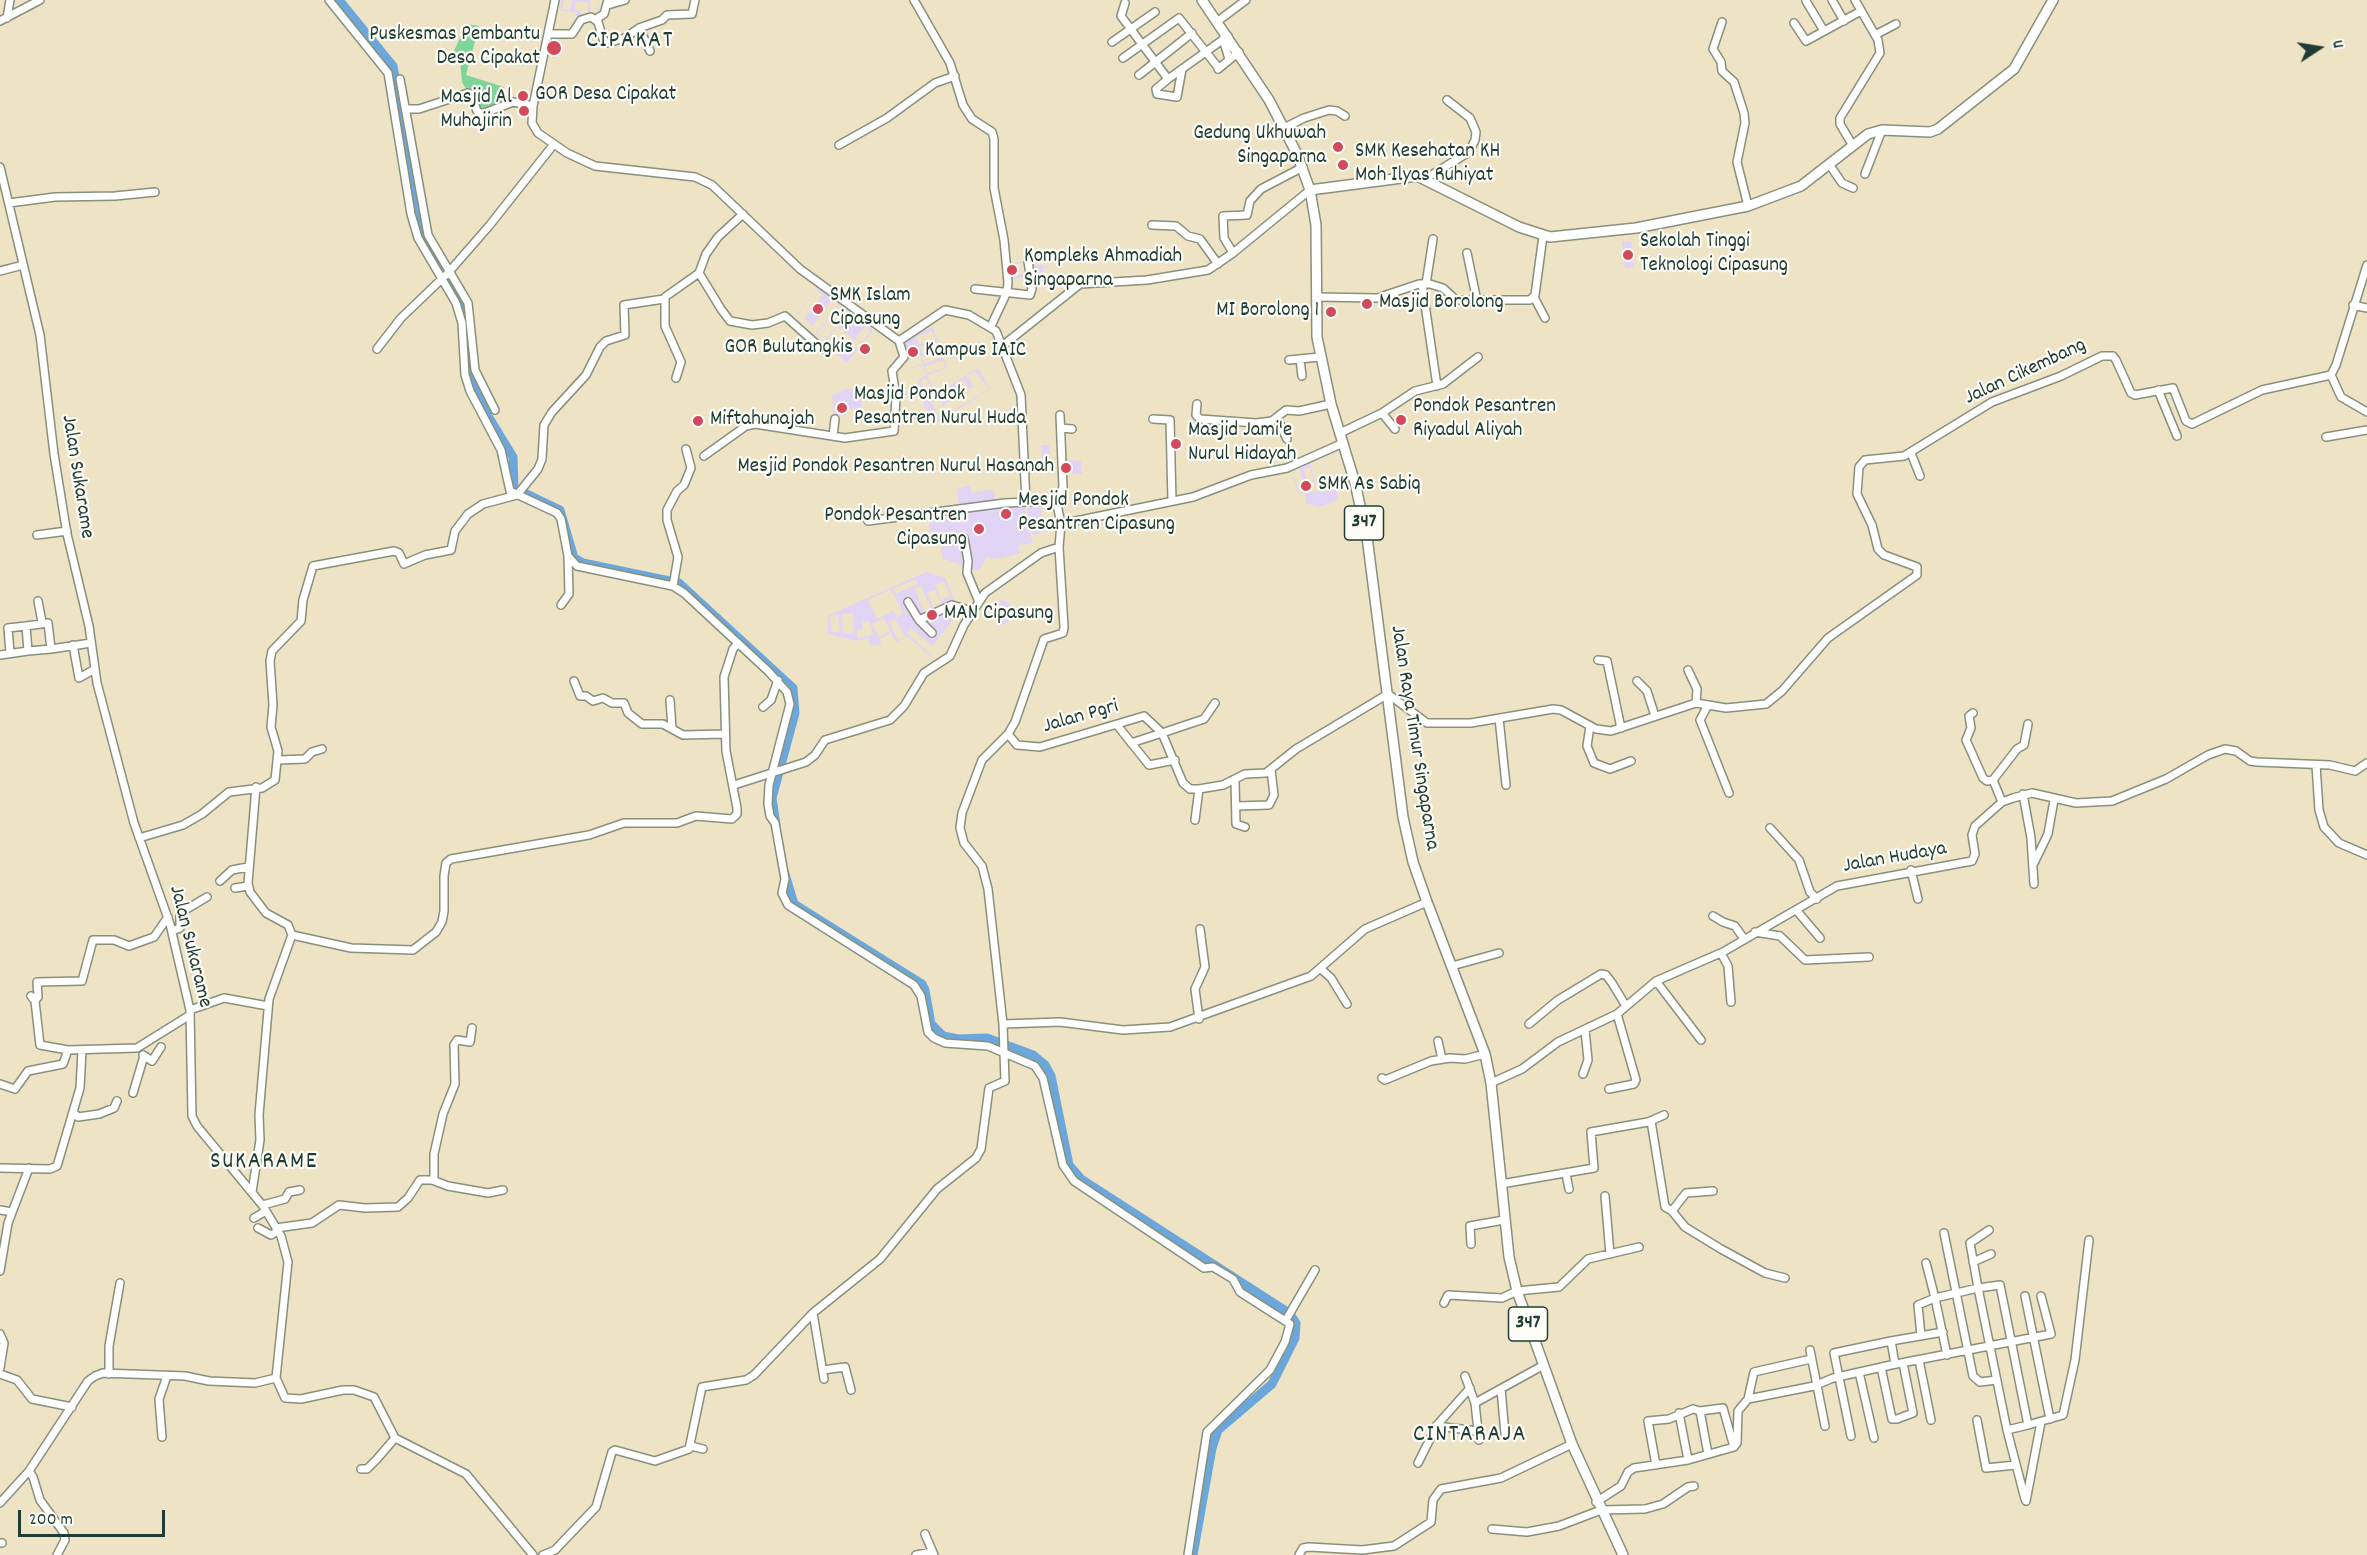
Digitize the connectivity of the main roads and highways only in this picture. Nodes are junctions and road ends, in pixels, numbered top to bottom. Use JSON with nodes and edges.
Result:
{"nodes":[{"id":1,"x":1202,"y":0,"type":"edge"},
{"id":2,"x":2053,"y":0,"type":"edge"},
{"id":3,"x":1310,"y":190,"type":"junction"},
{"id":4,"x":1623,"y":1555,"type":"edge"}],
"edges":[{"from":1,"to":3,"type":"main road","name":"Jalan Raya Timur Singaparna","number":"347"},
{"from":2,"to":3,"type":"main road"},
{"from":3,"to":4,"type":"main road","name":"Jalan Raya Timur Singaparna","number":"347"}]}
